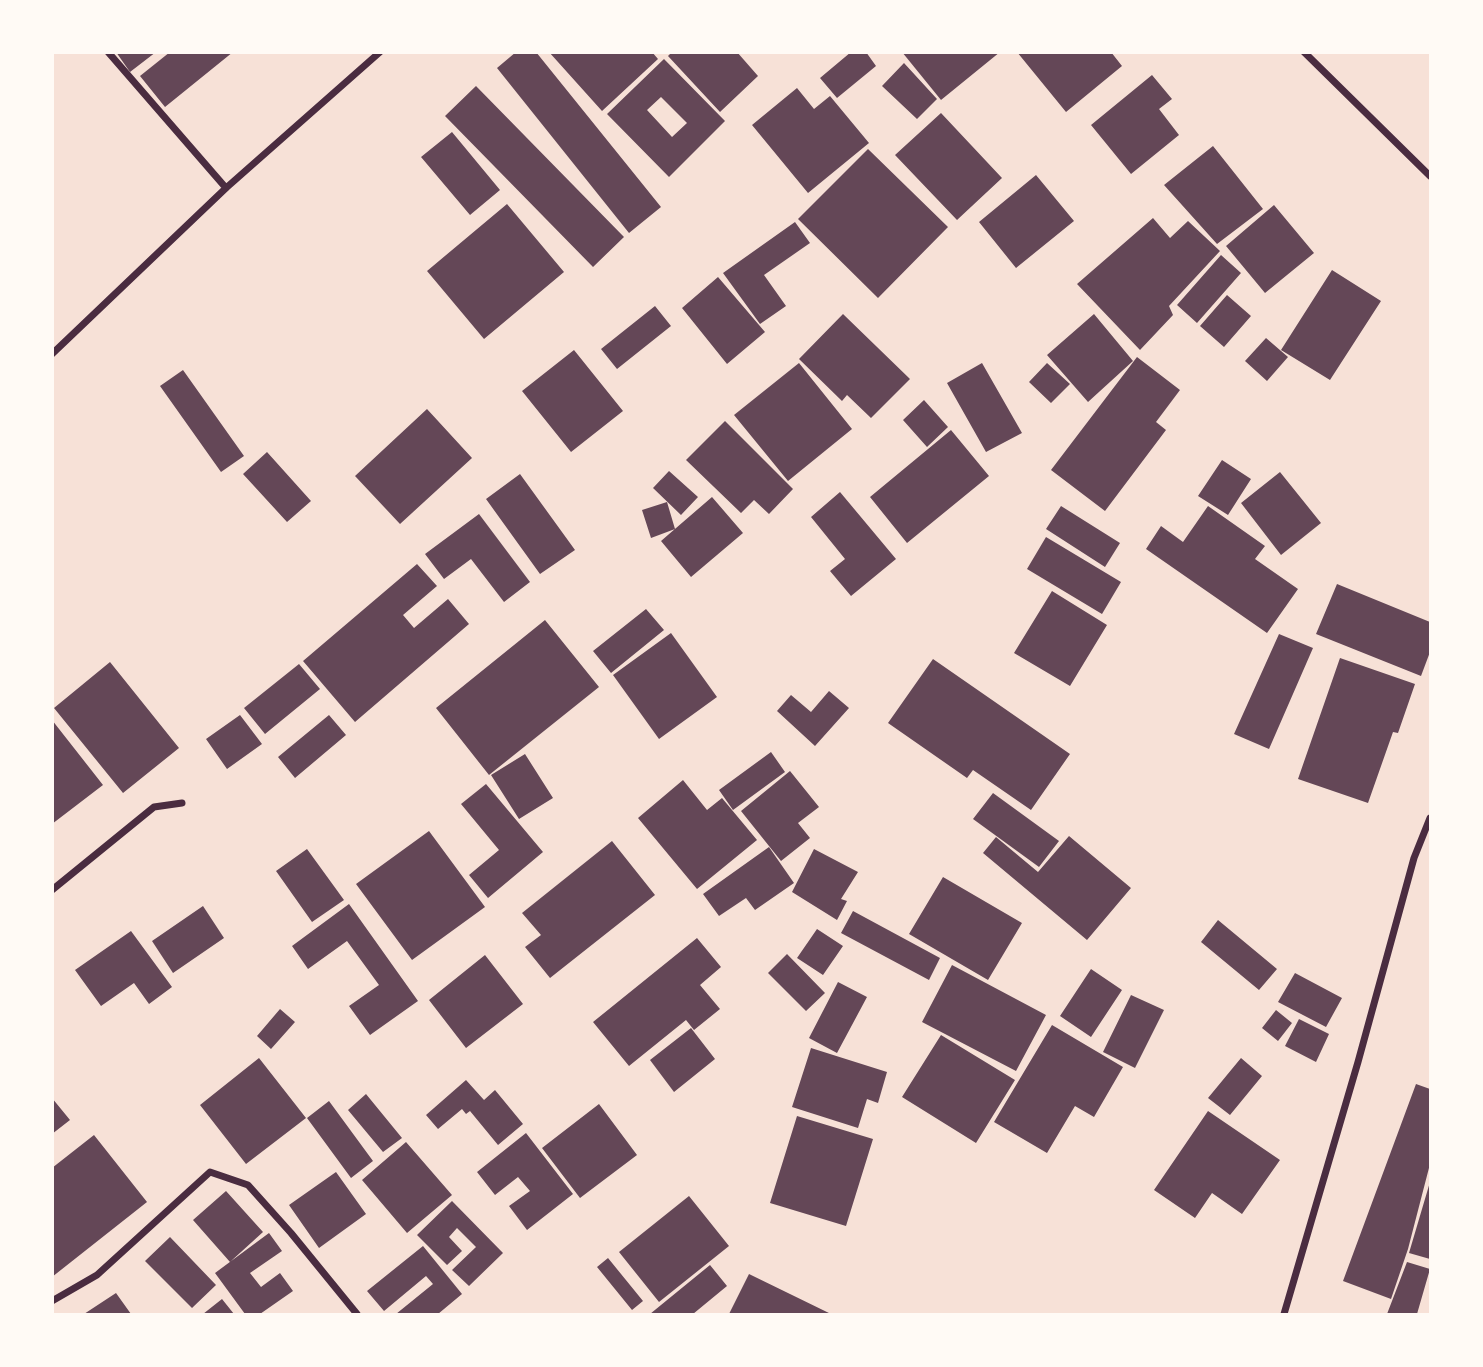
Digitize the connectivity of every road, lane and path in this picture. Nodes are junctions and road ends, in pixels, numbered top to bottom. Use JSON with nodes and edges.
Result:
{"nodes":[{"id":1,"x":108,"y":52,"type":"edge"},
{"id":2,"x":380,"y":52,"type":"edge"},
{"id":3,"x":1304,"y":52,"type":"edge"},
{"id":4,"x":1430,"y":176,"type":"edge"},
{"id":5,"x":226,"y":188,"type":"junction"},
{"id":6,"x":52,"y":354,"type":"edge"},
{"id":7,"x":182,"y":803,"type":"dead end"},
{"id":8,"x":1430,"y":818,"type":"edge"},
{"id":9,"x":52,"y":890,"type":"edge"},
{"id":10,"x":52,"y":1301,"type":"edge"},
{"id":11,"x":357,"y":1314,"type":"edge"},
{"id":12,"x":1284,"y":1314,"type":"edge"}],
"edges":[{"from":1,"to":5,"type":"street"},
{"from":2,"to":5,"type":"street"},
{"from":3,"to":4,"type":"street"},
{"from":5,"to":6,"type":"street"},
{"from":7,"to":9,"type":"street"},
{"from":8,"to":12,"type":"street"},
{"from":10,"to":11,"type":"street"}]}
